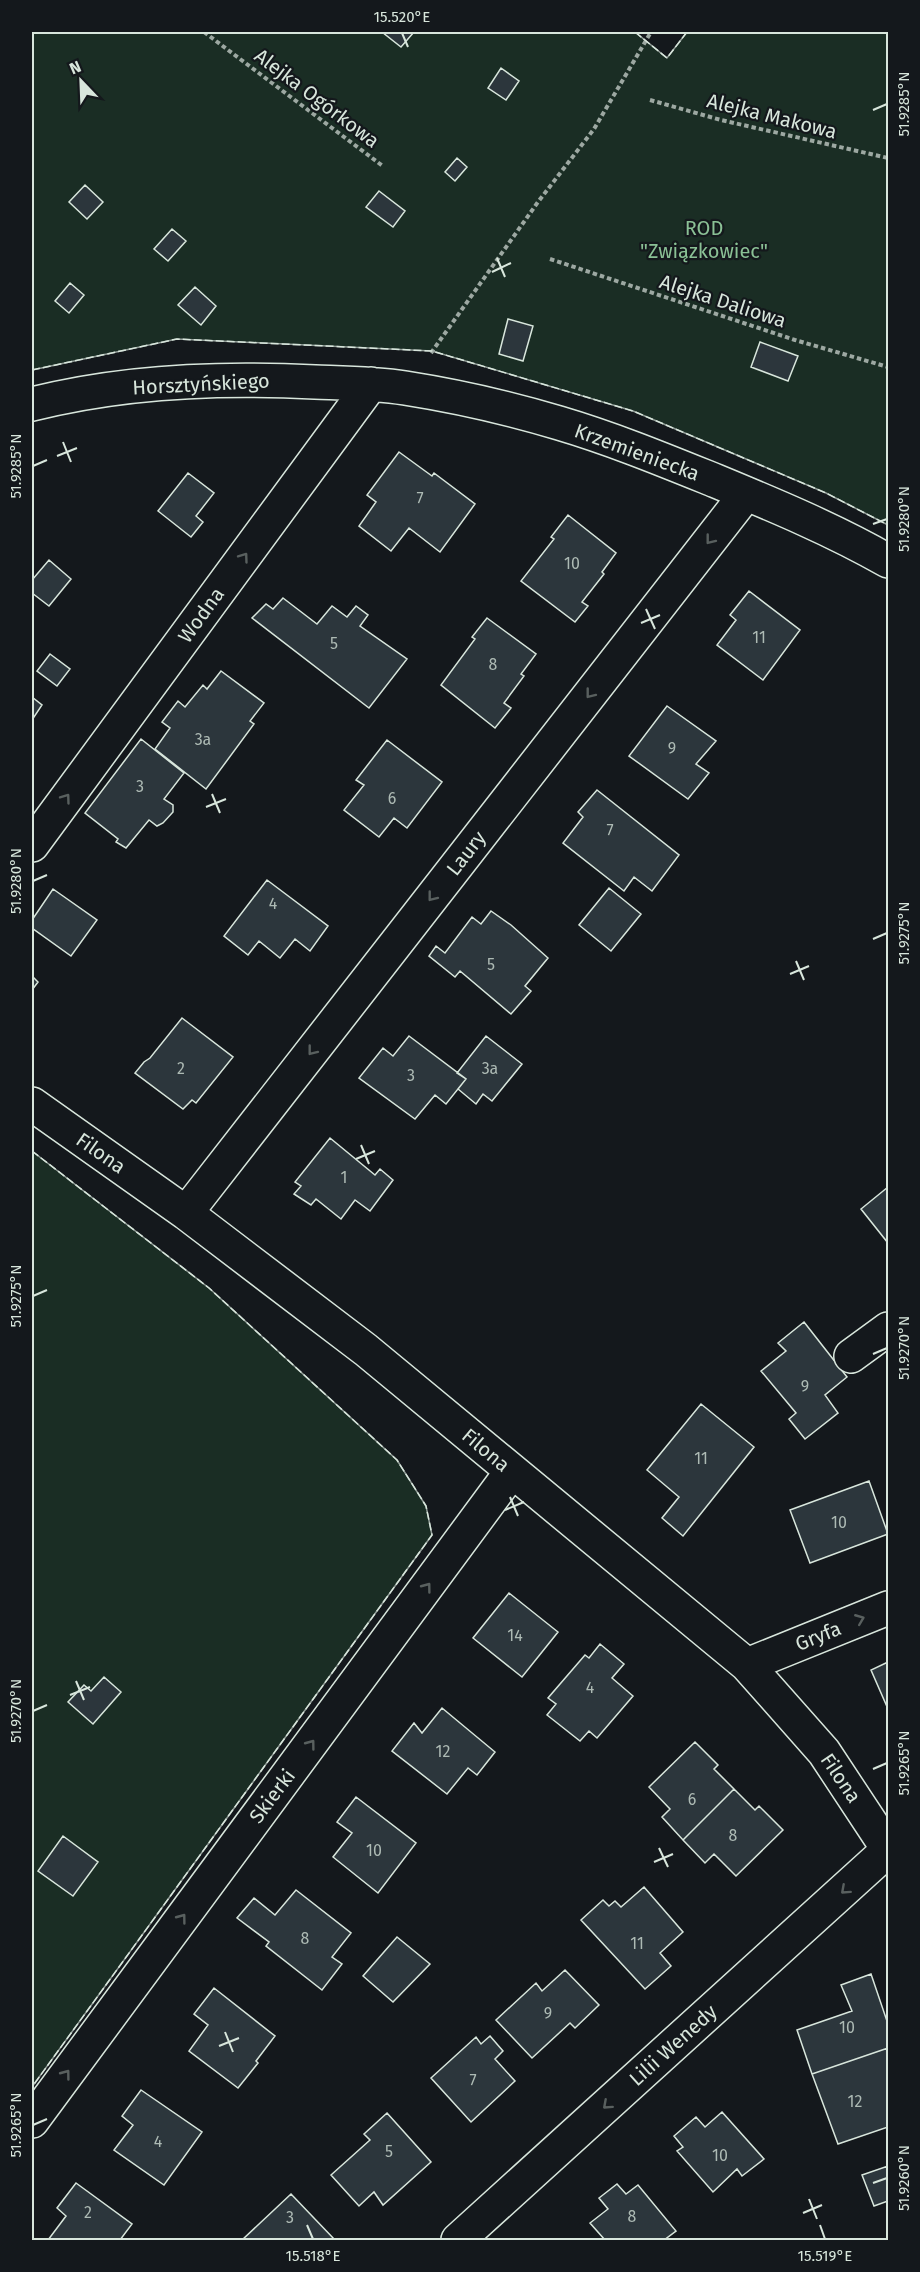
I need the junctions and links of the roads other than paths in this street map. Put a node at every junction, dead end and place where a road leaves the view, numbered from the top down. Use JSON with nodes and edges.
{"nodes":[{"id":1,"x":371,"y":384,"type":"junction"},
{"id":2,"x":32,"y":404,"type":"edge"},
{"id":3,"x":746,"y":494,"type":"junction"},
{"id":4,"x":888,"y":561,"type":"edge"},
{"id":5,"x":32,"y":845,"type":"edge"},
{"id":6,"x":32,"y":1104,"type":"edge"},
{"id":7,"x":186,"y":1213,"type":"junction"},
{"id":8,"x":888,"y":1329,"type":"edge"},
{"id":9,"x":851,"y":1356,"type":"dead end"},
{"id":10,"x":512,"y":1471,"type":"junction"},
{"id":11,"x":888,"y":1608,"type":"edge"},
{"id":12,"x":747,"y":1665,"type":"junction"},
{"id":13,"x":888,"y":1850,"type":"edge"},
{"id":14,"x":32,"y":2121,"type":"edge"},
{"id":15,"x":458,"y":2241,"type":"edge"}],
"edges":[{"from":1,"to":2,"type":"street","name":"Horsztyńskiego"},
{"from":1,"to":3,"type":"street","name":"Krzemieniecka"},
{"from":5,"to":1,"type":"street","name":"Wodna","one_way":true},
{"from":3,"to":4,"type":"street","name":"Krzemieniecka"},
{"from":3,"to":7,"type":"street","name":"Laury","one_way":true},
{"from":6,"to":7,"type":"street","name":"Filona"},
{"from":7,"to":10,"type":"street","name":"Filona"},
{"from":8,"to":9,"type":"street"},
{"from":10,"to":12,"type":"street","name":"Filona"},
{"from":14,"to":10,"type":"street","name":"Skierki","one_way":true},
{"from":12,"to":11,"type":"street","name":"Gryfa","one_way":true},
{"from":12,"to":13,"type":"street","name":"Filona"},
{"from":13,"to":15,"type":"street","name":"Lilii Wenedy","one_way":true}]}
